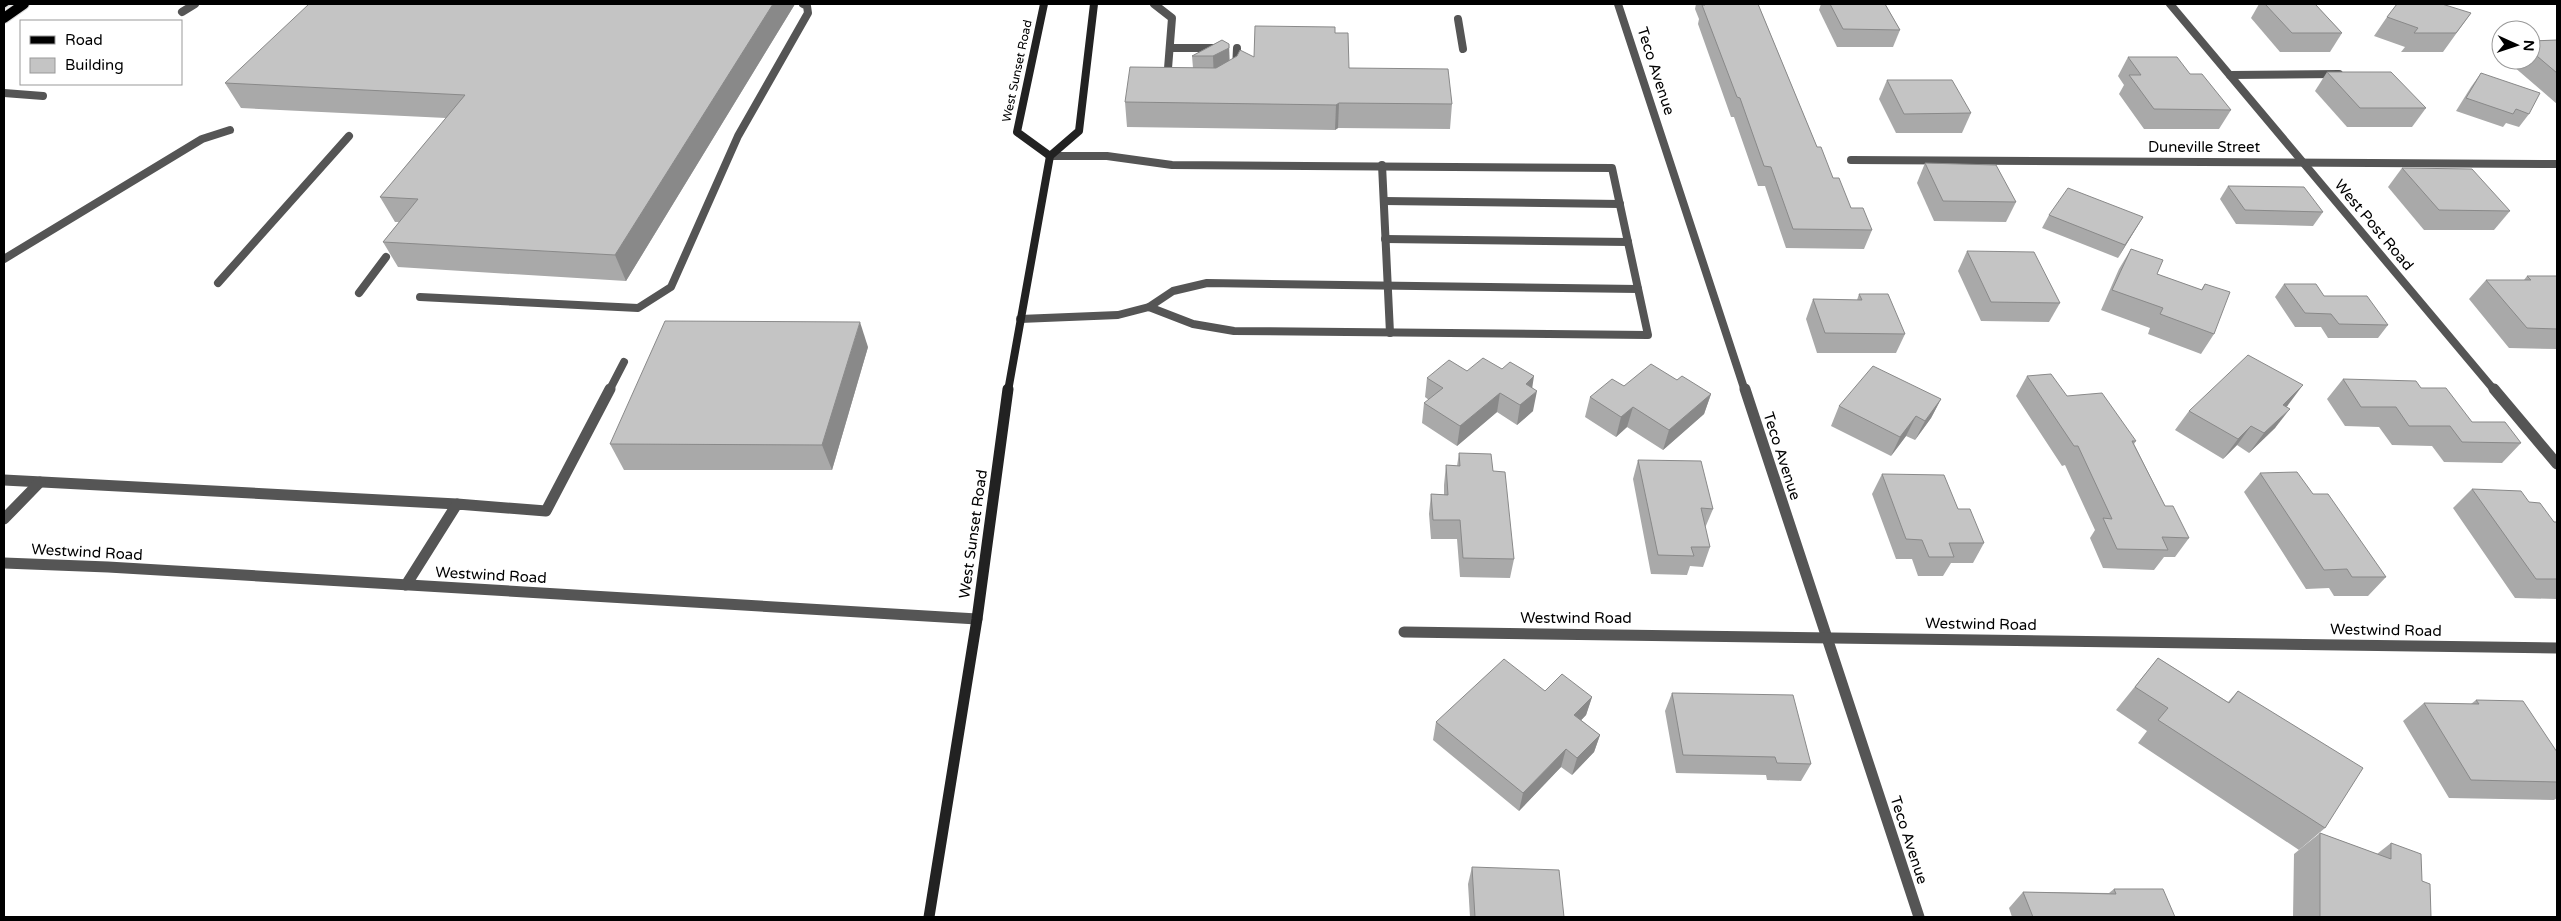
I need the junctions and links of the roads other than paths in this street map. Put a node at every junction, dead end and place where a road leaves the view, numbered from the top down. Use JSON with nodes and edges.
{"nodes":[{"id":1,"x":24,"y":4,"type":"edge"},
{"id":2,"x":195,"y":4,"type":"edge"},
{"id":3,"x":802,"y":4,"type":"edge"},
{"id":4,"x":1044,"y":4,"type":"edge"},
{"id":5,"x":1094,"y":4,"type":"edge"},
{"id":6,"x":1154,"y":4,"type":"edge"},
{"id":7,"x":1618,"y":4,"type":"edge"},
{"id":8,"x":2170,"y":4,"type":"edge"},
{"id":9,"x":182,"y":12,"type":"dead end"},
{"id":10,"x":4,"y":18,"type":"edge"},
{"id":11,"x":1458,"y":19,"type":"dead end"},
{"id":12,"x":1170,"y":48,"type":"junction"},
{"id":13,"x":1213,"y":48,"type":"edge"},
{"id":14,"x":1236,"y":48,"type":"dead end"},
{"id":15,"x":1463,"y":49,"type":"dead end"},
{"id":16,"x":2344,"y":74,"type":"edge"},
{"id":17,"x":2230,"y":75,"type":"junction"},
{"id":18,"x":1235,"y":76,"type":"edge"},
{"id":19,"x":1176,"y":87,"type":"edge"},
{"id":20,"x":4,"y":93,"type":"edge"},
{"id":21,"x":43,"y":96,"type":"dead end"},
{"id":22,"x":230,"y":130,"type":"dead end"},
{"id":23,"x":348,"y":136,"type":"dead end"},
{"id":24,"x":1050,"y":156,"type":"junction"},
{"id":25,"x":1850,"y":160,"type":"dead end"},
{"id":26,"x":2302,"y":161,"type":"junction"},
{"id":27,"x":2557,"y":164,"type":"edge"},
{"id":28,"x":1382,"y":165,"type":"junction"},
{"id":29,"x":1384,"y":201,"type":"junction"},
{"id":30,"x":1620,"y":204,"type":"junction"},
{"id":31,"x":1385,"y":239,"type":"junction"},
{"id":32,"x":1628,"y":242,"type":"junction"},
{"id":33,"x":386,"y":257,"type":"dead end"},
{"id":34,"x":4,"y":259,"type":"edge"},
{"id":35,"x":218,"y":283,"type":"dead end"},
{"id":36,"x":1388,"y":285,"type":"junction"},
{"id":37,"x":1638,"y":289,"type":"junction"},
{"id":38,"x":359,"y":293,"type":"dead end"},
{"id":39,"x":420,"y":297,"type":"dead end"},
{"id":40,"x":1150,"y":307,"type":"junction"},
{"id":41,"x":1020,"y":319,"type":"junction"},
{"id":42,"x":1390,"y":333,"type":"junction"},
{"id":43,"x":624,"y":362,"type":"dead end"},
{"id":44,"x":2557,"y":464,"type":"edge"},
{"id":45,"x":4,"y":480,"type":"edge"},
{"id":46,"x":40,"y":482,"type":"junction"},
{"id":47,"x":457,"y":504,"type":"junction"},
{"id":48,"x":4,"y":519,"type":"edge"},
{"id":49,"x":4,"y":563,"type":"edge"},
{"id":50,"x":406,"y":585,"type":"junction"},
{"id":51,"x":977,"y":620,"type":"junction"},
{"id":52,"x":1404,"y":632,"type":"dead end"},
{"id":53,"x":1826,"y":637,"type":"junction"},
{"id":54,"x":2557,"y":648,"type":"edge"},
{"id":55,"x":929,"y":917,"type":"edge"},
{"id":56,"x":1919,"y":917,"type":"edge"}],
"edges":[{"from":1,"to":10,"type":"main road"},
{"from":2,"to":9,"type":"street"},
{"from":3,"to":39,"type":"street"},
{"from":4,"to":24,"type":"main road","name":"West Sunset Road"},
{"from":5,"to":24,"type":"main road"},
{"from":6,"to":12,"type":"street"},
{"from":7,"to":53,"type":"street","name":"Teco Avenue"},
{"from":8,"to":17,"type":"street","name":"West Post Road"},
{"from":11,"to":15,"type":"street"},
{"from":12,"to":13,"type":"street"},
{"from":12,"to":19,"type":"street"},
{"from":14,"to":18,"type":"street"},
{"from":16,"to":17,"type":"street"},
{"from":17,"to":26,"type":"street","name":"West Post Road"},
{"from":20,"to":21,"type":"street"},
{"from":22,"to":34,"type":"street"},
{"from":23,"to":35,"type":"street"},
{"from":24,"to":28,"type":"street"},
{"from":24,"to":41,"type":"main road","name":"West Sunset Road"},
{"from":25,"to":26,"type":"street","name":"Duneville Street"},
{"from":26,"to":27,"type":"street","name":"Duneville Street"},
{"from":26,"to":44,"type":"street","name":"West Post Road"},
{"from":28,"to":29,"type":"street"},
{"from":28,"to":30,"type":"street"},
{"from":29,"to":30,"type":"street"},
{"from":29,"to":31,"type":"street"},
{"from":30,"to":32,"type":"street"},
{"from":31,"to":32,"type":"street"},
{"from":31,"to":36,"type":"street"},
{"from":32,"to":37,"type":"street"},
{"from":33,"to":38,"type":"street"},
{"from":36,"to":37,"type":"street"},
{"from":36,"to":40,"type":"street"},
{"from":36,"to":42,"type":"street"},
{"from":37,"to":42,"type":"street"},
{"from":40,"to":41,"type":"street"},
{"from":40,"to":42,"type":"street"},
{"from":41,"to":51,"type":"main road","name":"West Sunset Road"},
{"from":43,"to":47,"type":"street"},
{"from":45,"to":46,"type":"street"},
{"from":46,"to":47,"type":"street"},
{"from":46,"to":48,"type":"street"},
{"from":47,"to":50,"type":"street"},
{"from":49,"to":50,"type":"street","name":"Westwind Road"},
{"from":50,"to":51,"type":"street","name":"Westwind Road"},
{"from":51,"to":55,"type":"main road","name":"West Sunset Road"},
{"from":52,"to":53,"type":"street","name":"Westwind Road"},
{"from":53,"to":54,"type":"street","name":"Westwind Road"},
{"from":53,"to":56,"type":"street","name":"Teco Avenue"}]}
